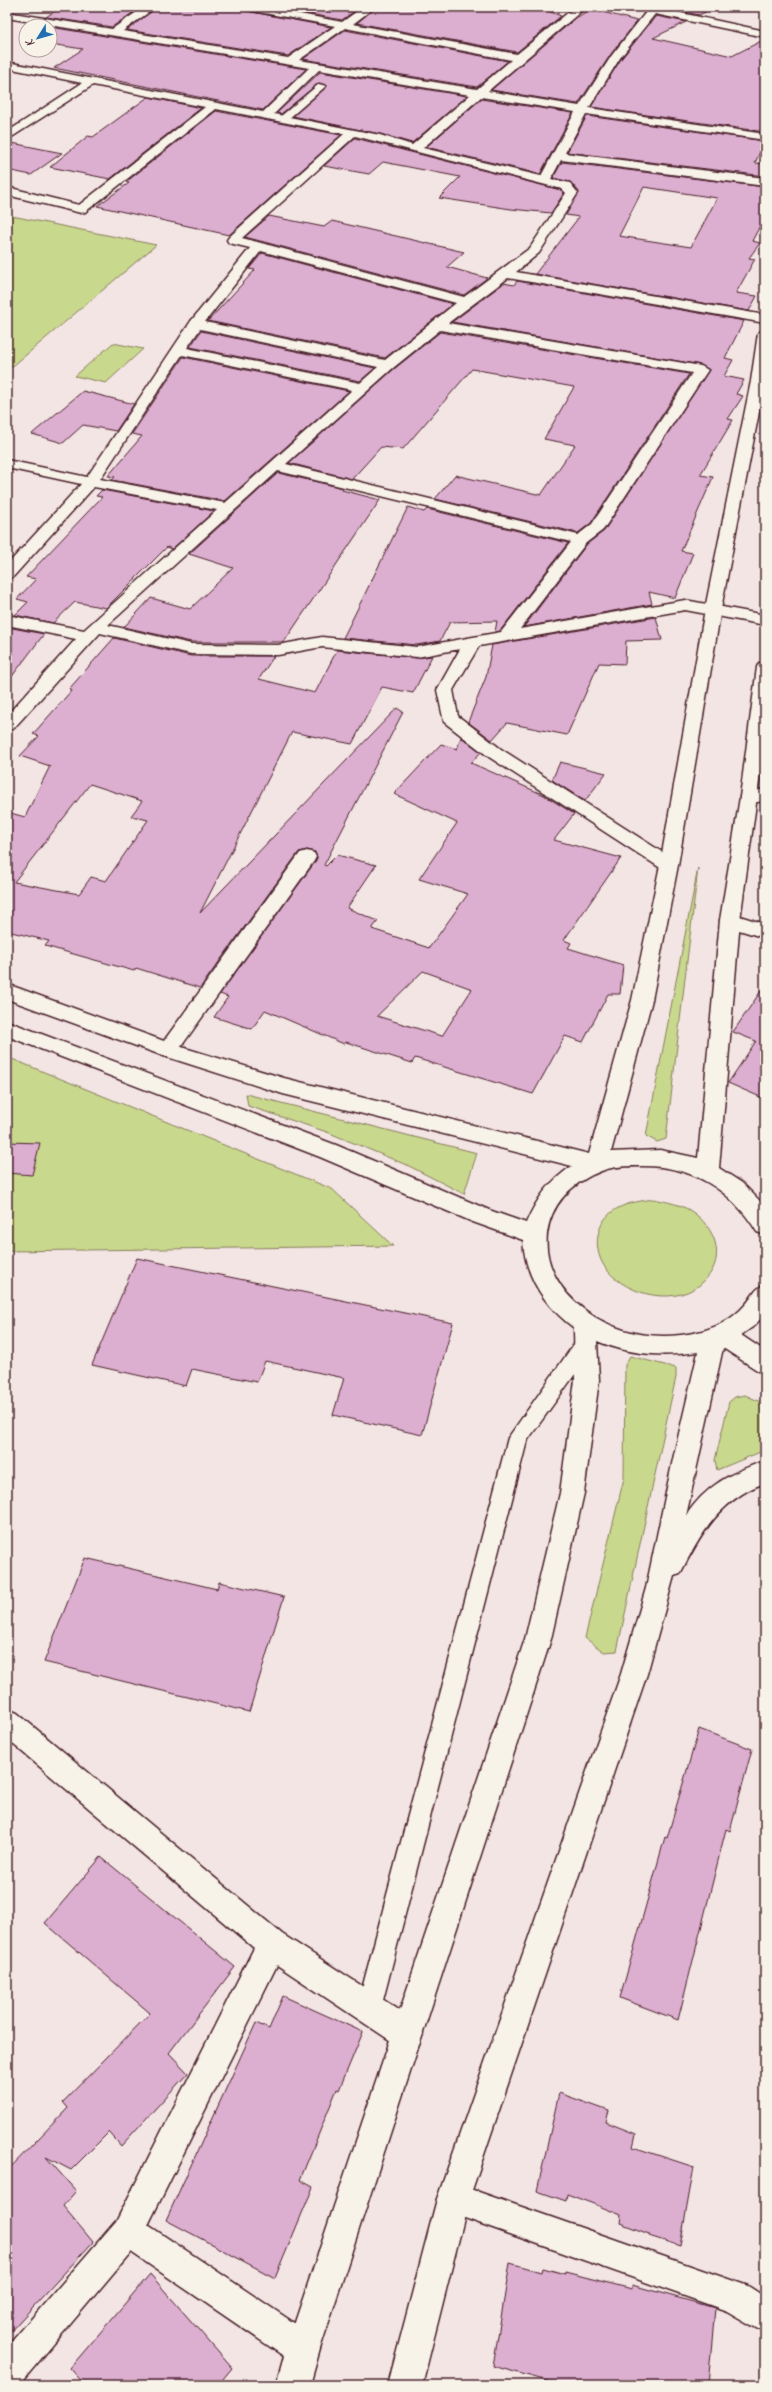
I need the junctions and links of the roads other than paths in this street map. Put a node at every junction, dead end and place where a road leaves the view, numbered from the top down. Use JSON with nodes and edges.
{"nodes":[{"id":1,"x":151,"y":7,"type":"edge"},
{"id":2,"x":247,"y":7,"type":"edge"},
{"id":3,"x":370,"y":7,"type":"edge"},
{"id":4,"x":581,"y":7,"type":"edge"},
{"id":5,"x":639,"y":7,"type":"edge"},
{"id":6,"x":654,"y":10,"type":"junction"},
{"id":7,"x":7,"y":15,"type":"edge"},
{"id":8,"x":344,"y":26,"type":"junction"},
{"id":9,"x":115,"y":32,"type":"junction"},
{"id":10,"x":765,"y":34,"type":"edge"},
{"id":11,"x":520,"y":58,"type":"junction"},
{"id":12,"x":291,"y":61,"type":"junction"},
{"id":13,"x":7,"y":65,"type":"edge"},
{"id":14,"x":318,"y":65,"type":"junction"},
{"id":15,"x":92,"y":82,"type":"junction"},
{"id":16,"x":322,"y":86,"type":"dead end"},
{"id":17,"x":480,"y":95,"type":"junction"},
{"id":18,"x":214,"y":105,"type":"junction"},
{"id":19,"x":582,"y":110,"type":"junction"},
{"id":20,"x":266,"y":115,"type":"junction"},
{"id":21,"x":284,"y":118,"type":"junction"},
{"id":22,"x":353,"y":132,"type":"junction"},
{"id":23,"x":7,"y":137,"type":"edge"},
{"id":24,"x":765,"y":137,"type":"edge"},
{"id":25,"x":415,"y":149,"type":"junction"},
{"id":26,"x":557,"y":156,"type":"junction"},
{"id":27,"x":544,"y":181,"type":"junction"},
{"id":28,"x":765,"y":182,"type":"edge"},
{"id":29,"x":7,"y":191,"type":"edge"},
{"id":30,"x":258,"y":246,"type":"junction"},
{"id":31,"x":506,"y":274,"type":"junction"},
{"id":32,"x":466,"y":302,"type":"junction"},
{"id":33,"x":765,"y":319,"type":"edge"},
{"id":34,"x":196,"y":324,"type":"junction"},
{"id":35,"x":436,"y":325,"type":"junction"},
{"id":36,"x":765,"y":333,"type":"edge"},
{"id":37,"x":180,"y":351,"type":"junction"},
{"id":38,"x":388,"y":365,"type":"junction"},
{"id":39,"x":364,"y":388,"type":"junction"},
{"id":40,"x":7,"y":464,"type":"edge"},
{"id":41,"x":274,"y":466,"type":"junction"},
{"id":42,"x":91,"y":482,"type":"junction"},
{"id":43,"x":228,"y":508,"type":"junction"},
{"id":44,"x":581,"y":540,"type":"junction"},
{"id":45,"x":7,"y":574,"type":"edge"},
{"id":46,"x":713,"y":609,"type":"junction"},
{"id":47,"x":7,"y":620,"type":"edge"},
{"id":48,"x":765,"y":620,"type":"edge"},
{"id":49,"x":91,"y":632,"type":"junction"},
{"id":50,"x":508,"y":634,"type":"junction"},
{"id":51,"x":473,"y":642,"type":"junction"},
{"id":52,"x":765,"y":667,"type":"edge"},
{"id":53,"x":7,"y":725,"type":"edge"},
{"id":54,"x":757,"y":796,"type":"edge"},
{"id":55,"x":307,"y":857,"type":"dead end"},
{"id":56,"x":669,"y":865,"type":"junction"},
{"id":57,"x":730,"y":920,"type":"junction"},
{"id":58,"x":765,"y":931,"type":"edge"},
{"id":59,"x":7,"y":991,"type":"edge"},
{"id":60,"x":7,"y":1028,"type":"edge"},
{"id":61,"x":168,"y":1050,"type":"junction"},
{"id":62,"x":597,"y":1164,"type":"junction"},
{"id":63,"x":708,"y":1172,"type":"junction"},
{"id":64,"x":765,"y":1226,"type":"edge"},
{"id":65,"x":534,"y":1235,"type":"junction"},
{"id":66,"x":765,"y":1294,"type":"edge"},
{"id":67,"x":585,"y":1333,"type":"junction"},
{"id":68,"x":718,"y":1337,"type":"junction"},
{"id":69,"x":765,"y":1363,"type":"edge"},
{"id":70,"x":765,"y":1472,"type":"edge"},
{"id":71,"x":659,"y":1588,"type":"junction"},
{"id":72,"x":7,"y":1722,"type":"edge"},
{"id":73,"x":272,"y":1944,"type":"junction"},
{"id":74,"x":369,"y":2008,"type":"junction"},
{"id":75,"x":408,"y":2034,"type":"junction"},
{"id":76,"x":453,"y":2199,"type":"junction"},
{"id":77,"x":128,"y":2231,"type":"junction"},
{"id":78,"x":765,"y":2316,"type":"edge"},
{"id":79,"x":303,"y":2349,"type":"junction"},
{"id":80,"x":7,"y":2373,"type":"edge"},
{"id":81,"x":293,"y":2385,"type":"edge"},
{"id":82,"x":406,"y":2385,"type":"edge"}],
"edges":[{"from":1,"to":9,"type":"street"},
{"from":2,"to":8,"type":"street"},
{"from":3,"to":8,"type":"street"},
{"from":4,"to":11,"type":"street"},
{"from":5,"to":6,"type":"street"},
{"from":6,"to":10,"type":"street"},
{"from":6,"to":19,"type":"street"},
{"from":7,"to":9,"type":"street"},
{"from":8,"to":11,"type":"street"},
{"from":8,"to":12,"type":"street"},
{"from":9,"to":12,"type":"street"},
{"from":11,"to":17,"type":"street"},
{"from":12,"to":14,"type":"street"},
{"from":13,"to":15,"type":"street"},
{"from":14,"to":17,"type":"street"},
{"from":14,"to":20,"type":"street"},
{"from":15,"to":18,"type":"street"},
{"from":15,"to":23,"type":"street"},
{"from":16,"to":21,"type":"lane"},
{"from":17,"to":19,"type":"street"},
{"from":17,"to":25,"type":"street"},
{"from":18,"to":20,"type":"street"},
{"from":18,"to":29,"type":"street"},
{"from":19,"to":24,"type":"street"},
{"from":19,"to":26,"type":"street"},
{"from":20,"to":21,"type":"street"},
{"from":21,"to":22,"type":"street"},
{"from":22,"to":25,"type":"street"},
{"from":22,"to":30,"type":"street"},
{"from":25,"to":27,"type":"street"},
{"from":26,"to":27,"type":"street"},
{"from":26,"to":28,"type":"street"},
{"from":27,"to":31,"type":"street"},
{"from":30,"to":32,"type":"street"},
{"from":30,"to":34,"type":"street"},
{"from":31,"to":32,"type":"street"},
{"from":31,"to":33,"type":"street"},
{"from":32,"to":35,"type":"street"},
{"from":34,"to":37,"type":"street"},
{"from":34,"to":38,"type":"street"},
{"from":35,"to":38,"type":"street"},
{"from":35,"to":44,"type":"street"},
{"from":36,"to":46,"type":"street"},
{"from":37,"to":39,"type":"street"},
{"from":37,"to":42,"type":"street"},
{"from":38,"to":39,"type":"street"},
{"from":39,"to":41,"type":"street"},
{"from":40,"to":42,"type":"street"},
{"from":41,"to":43,"type":"street"},
{"from":41,"to":44,"type":"street"},
{"from":42,"to":43,"type":"street"},
{"from":42,"to":45,"type":"street"},
{"from":43,"to":49,"type":"street"},
{"from":44,"to":50,"type":"street"},
{"from":46,"to":48,"type":"street"},
{"from":46,"to":50,"type":"street"},
{"from":46,"to":56,"type":"street"},
{"from":47,"to":49,"type":"street"},
{"from":49,"to":51,"type":"street"},
{"from":49,"to":53,"type":"street"},
{"from":50,"to":51,"type":"street"},
{"from":51,"to":56,"type":"street"},
{"from":52,"to":54,"type":"street"},
{"from":54,"to":57,"type":"street"},
{"from":55,"to":61,"type":"street"},
{"from":56,"to":62,"type":"street"},
{"from":57,"to":58,"type":"street"},
{"from":57,"to":63,"type":"street"},
{"from":59,"to":61,"type":"street"},
{"from":60,"to":65,"type":"street"},
{"from":61,"to":62,"type":"street"},
{"from":62,"to":63,"type":"street"},
{"from":62,"to":65,"type":"street"},
{"from":63,"to":64,"type":"street"},
{"from":65,"to":67,"type":"street"},
{"from":66,"to":68,"type":"street"},
{"from":67,"to":68,"type":"street"},
{"from":67,"to":74,"type":"lane"},
{"from":67,"to":75,"type":"street"},
{"from":68,"to":69,"type":"street"},
{"from":68,"to":71,"type":"street"},
{"from":70,"to":71,"type":"street"},
{"from":71,"to":76,"type":"street"},
{"from":72,"to":73,"type":"street"},
{"from":73,"to":74,"type":"street"},
{"from":73,"to":77,"type":"street"},
{"from":74,"to":75,"type":"street"},
{"from":75,"to":79,"type":"street"},
{"from":76,"to":78,"type":"street"},
{"from":76,"to":82,"type":"street"},
{"from":77,"to":79,"type":"street"},
{"from":77,"to":80,"type":"street"},
{"from":79,"to":81,"type":"street"}]}
